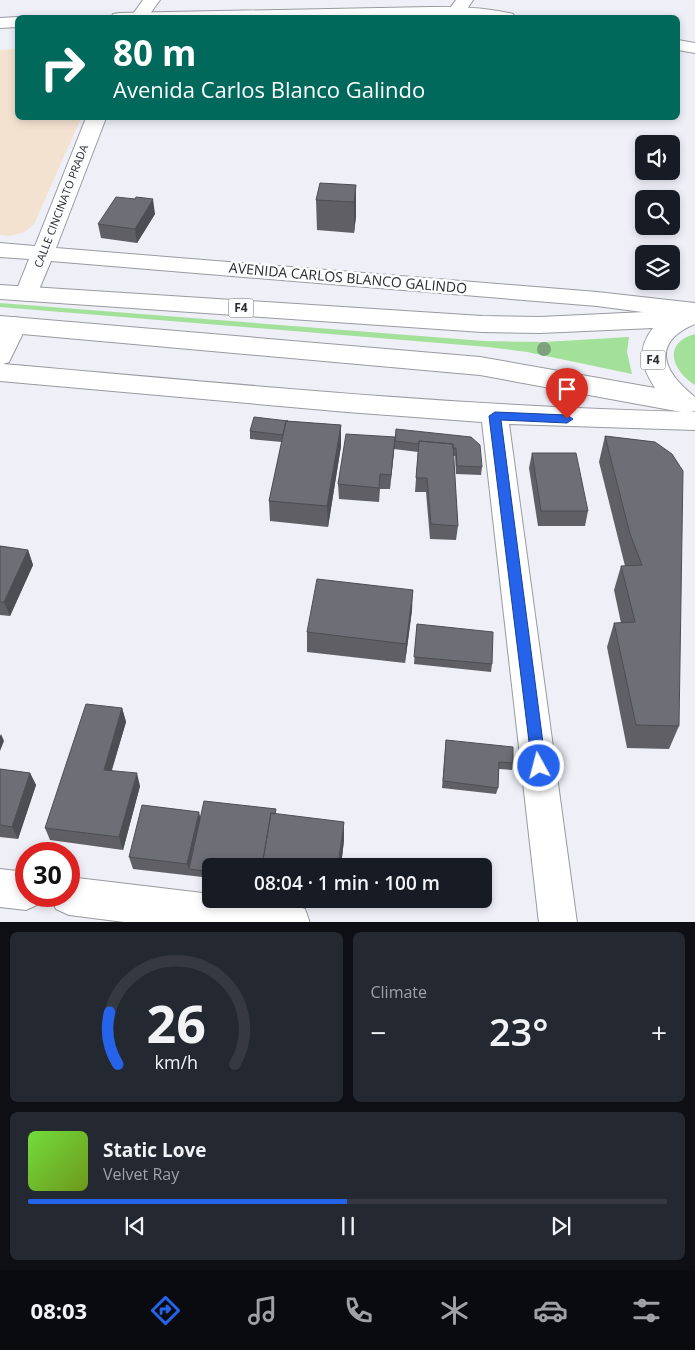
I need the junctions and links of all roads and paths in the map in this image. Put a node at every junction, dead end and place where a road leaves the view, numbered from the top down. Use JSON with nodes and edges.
{"nodes":[{"id":1,"x":152,"y":0,"type":"edge"},
{"id":2,"x":459,"y":10,"type":"edge"},
{"id":3,"x":141,"y":15,"type":"edge"},
{"id":4,"x":230,"y":15,"type":"edge"},
{"id":5,"x":488,"y":15,"type":"edge"},
{"id":6,"x":15,"y":22,"type":"edge"},
{"id":7,"x":0,"y":23,"type":"edge"},
{"id":8,"x":680,"y":45,"type":"edge"},
{"id":9,"x":695,"y":48,"type":"edge"},
{"id":10,"x":680,"y":57,"type":"edge"},
{"id":11,"x":695,"y":60,"type":"edge"},
{"id":12,"x":95,"y":120,"type":"edge"},
{"id":13,"x":0,"y":250,"type":"edge"},
{"id":14,"x":42,"y":254,"type":"junction"},
{"id":15,"x":0,"y":292,"type":"edge"},
{"id":16,"x":27,"y":294,"type":"junction"},
{"id":17,"x":691,"y":315,"type":"edge"},
{"id":18,"x":7,"y":324,"type":"edge"},
{"id":19,"x":0,"y":356,"type":"edge"},
{"id":20,"x":0,"y":372,"type":"edge"},
{"id":21,"x":691,"y":410,"type":"edge"},
{"id":22,"x":495,"y":416,"type":"junction"},
{"id":23,"x":0,"y":888,"type":"edge"},
{"id":24,"x":15,"y":890,"type":"edge"},
{"id":25,"x":80,"y":897,"type":"edge"},
{"id":26,"x":291,"y":922,"type":"edge"},
{"id":27,"x":558,"y":922,"type":"edge"}],
"edges":[{"from":1,"to":3,"type":"main road"},
{"from":2,"to":4,"type":"main road"},
{"from":2,"to":5,"type":"main road"},
{"from":6,"to":7,"type":"main road"},
{"from":8,"to":9,"type":"main road"},
{"from":10,"to":11,"type":"main road"},
{"from":12,"to":14,"type":"main road","name":"CALLE CINCINATO PRADA"},
{"from":13,"to":14,"type":"main road","name":"AVENIDA CARLOS BLANCO GALINDO"},
{"from":14,"to":16,"type":"main road","name":"CALLE CINCINATO PRADA"},
{"from":14,"to":17,"type":"main road","name":"AVENIDA CARLOS BLANCO GALINDO"},
{"from":15,"to":16,"type":"main road","number":"F4"},
{"from":16,"to":17,"type":"main road","number":"F4"},
{"from":17,"to":21,"type":"main road","number":"F4"},
{"from":18,"to":19,"type":"main road"},
{"from":18,"to":21,"type":"main road"},
{"from":20,"to":22,"type":"main road"},
{"from":21,"to":22,"type":"main road"},
{"from":22,"to":27,"type":"main road"},
{"from":23,"to":24,"type":"main road"},
{"from":25,"to":26,"type":"main road"}]}
